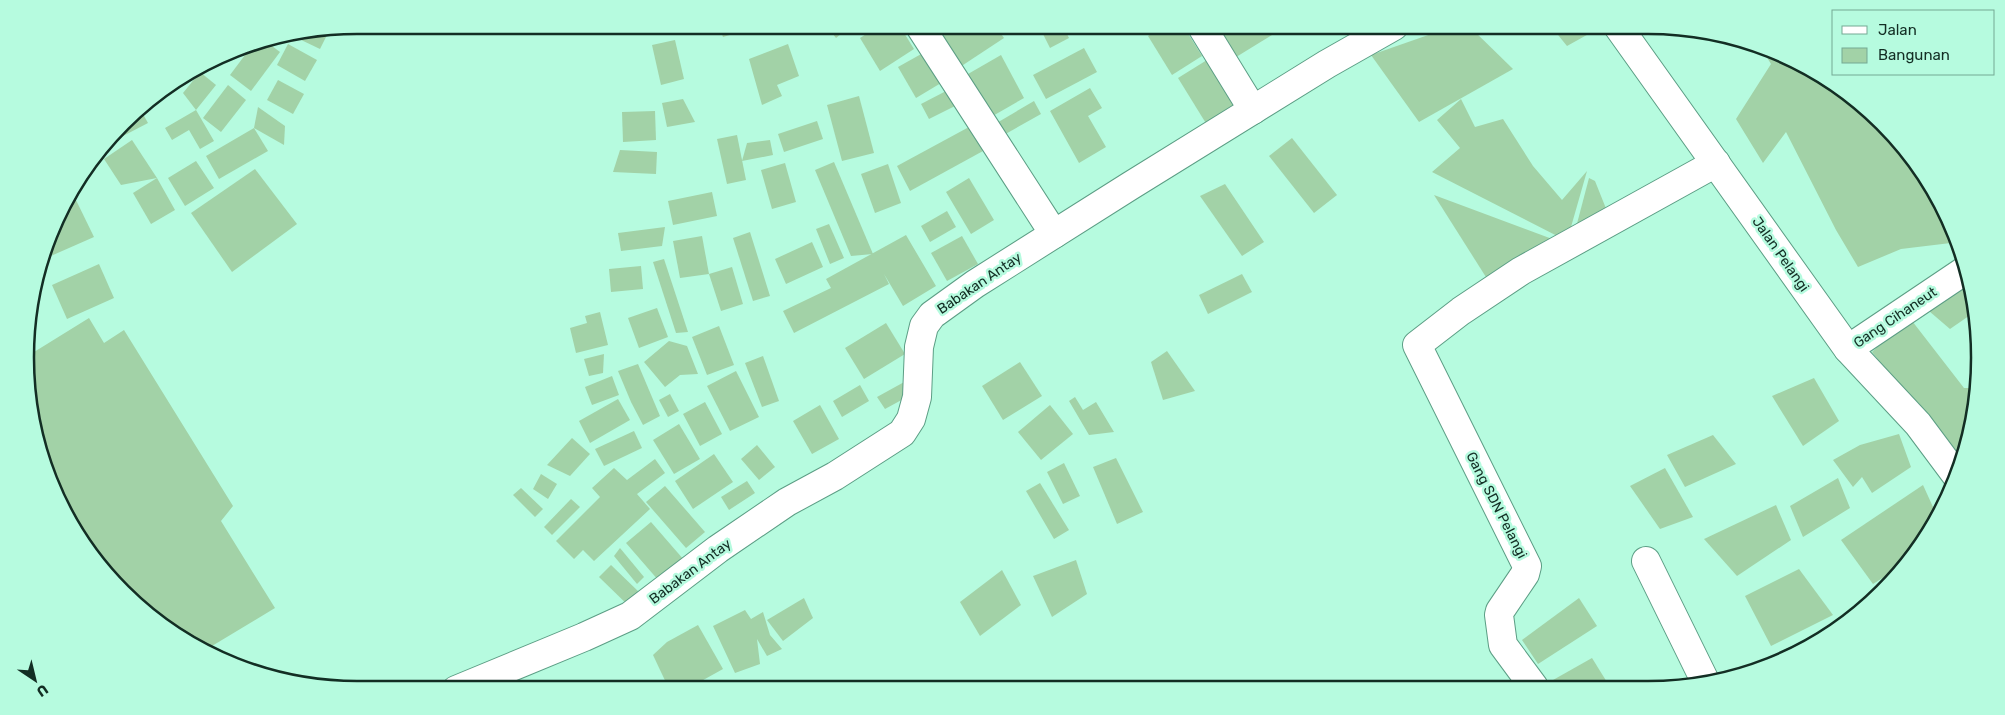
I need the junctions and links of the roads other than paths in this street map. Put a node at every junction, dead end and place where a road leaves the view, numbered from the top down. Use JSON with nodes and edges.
{"nodes":[{"id":1,"x":925,"y":34,"type":"edge"},
{"id":2,"x":1206,"y":34,"type":"edge"},
{"id":3,"x":1380,"y":34,"type":"edge"},
{"id":4,"x":1623,"y":34,"type":"edge"},
{"id":5,"x":1253,"y":110,"type":"junction"},
{"id":6,"x":1716,"y":163,"type":"junction"},
{"id":7,"x":1054,"y":234,"type":"junction"},
{"id":8,"x":1960,"y":274,"type":"edge"},
{"id":9,"x":1848,"y":349,"type":"junction"},
{"id":10,"x":1951,"y":469,"type":"edge"},
{"id":11,"x":1646,"y":561,"type":"dead end"},
{"id":12,"x":1703,"y":676,"type":"edge"},
{"id":13,"x":478,"y":681,"type":"edge"},
{"id":14,"x":1529,"y":681,"type":"edge"}],
"edges":[{"from":1,"to":7,"type":"street"},
{"from":2,"to":5,"type":"street"},
{"from":3,"to":5,"type":"street","name":"Babakan Antay"},
{"from":4,"to":6,"type":"street","name":"Jalan Pelangi"},
{"from":5,"to":7,"type":"street","name":"Babakan Antay"},
{"from":6,"to":9,"type":"street","name":"Jalan Pelangi"},
{"from":6,"to":14,"type":"street","name":"Gang SDN Pelangi"},
{"from":7,"to":13,"type":"street","name":"Babakan Antay"},
{"from":8,"to":9,"type":"street","name":"Gang Cihaneut"},
{"from":9,"to":10,"type":"street","name":"Jalan Pelangi"},
{"from":11,"to":12,"type":"street"}]}
